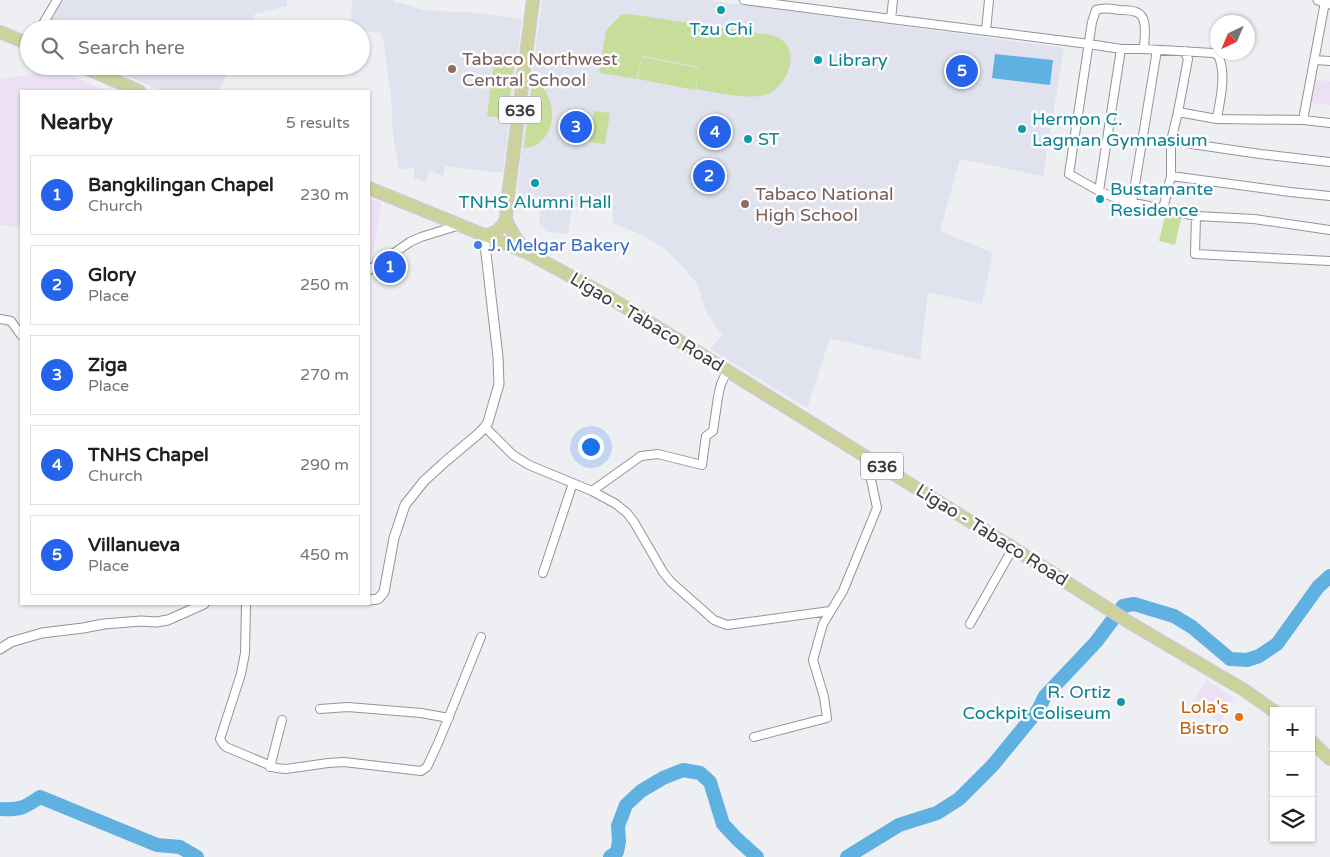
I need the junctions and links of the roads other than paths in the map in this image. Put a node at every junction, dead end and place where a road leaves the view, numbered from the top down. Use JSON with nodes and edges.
{"nodes":[{"id":1,"x":57,"y":0,"type":"edge"},
{"id":2,"x":533,"y":0,"type":"edge"},
{"id":3,"x":744,"y":0,"type":"edge"},
{"id":4,"x":893,"y":0,"type":"edge"},
{"id":5,"x":989,"y":0,"type":"edge"},
{"id":6,"x":1325,"y":2,"type":"edge"},
{"id":7,"x":799,"y":3,"type":"edge"},
{"id":8,"x":45,"y":20,"type":"edge"},
{"id":9,"x":891,"y":20,"type":"junction"},
{"id":10,"x":986,"y":31,"type":"junction"},
{"id":11,"x":0,"y":32,"type":"edge"},
{"id":12,"x":20,"y":40,"type":"edge"},
{"id":13,"x":1089,"y":44,"type":"junction"},
{"id":14,"x":1121,"y":49,"type":"junction"},
{"id":15,"x":1144,"y":49,"type":"junction"},
{"id":16,"x":1157,"y":50,"type":"junction"},
{"id":17,"x":1184,"y":51,"type":"junction"},
{"id":18,"x":1315,"y":60,"type":"junction"},
{"id":19,"x":1330,"y":61,"type":"edge"},
{"id":20,"x":102,"y":75,"type":"edge"},
{"id":21,"x":137,"y":90,"type":"edge"},
{"id":22,"x":1178,"y":112,"type":"junction"},
{"id":23,"x":1217,"y":119,"type":"junction"},
{"id":24,"x":1302,"y":120,"type":"junction"},
{"id":25,"x":1330,"y":123,"type":"edge"},
{"id":26,"x":1171,"y":141,"type":"junction"},
{"id":27,"x":1330,"y":162,"type":"edge"},
{"id":28,"x":1171,"y":176,"type":"junction"},
{"id":29,"x":370,"y":188,"type":"edge"},
{"id":30,"x":1099,"y":191,"type":"junction"},
{"id":31,"x":1330,"y":196,"type":"edge"},
{"id":32,"x":1132,"y":203,"type":"junction"},
{"id":33,"x":1162,"y":209,"type":"junction"},
{"id":34,"x":1196,"y":216,"type":"junction"},
{"id":35,"x":506,"y":220,"type":"junction"},
{"id":36,"x":460,"y":225,"type":"junction"},
{"id":37,"x":1330,"y":230,"type":"edge"},
{"id":38,"x":484,"y":236,"type":"junction"},
{"id":39,"x":528,"y":253,"type":"junction"},
{"id":40,"x":1330,"y":260,"type":"edge"},
{"id":41,"x":370,"y":269,"type":"edge"},
{"id":42,"x":0,"y":319,"type":"edge"},
{"id":43,"x":20,"y":334,"type":"edge"},
{"id":44,"x":727,"y":371,"type":"junction"},
{"id":45,"x":485,"y":427,"type":"junction"},
{"id":46,"x":866,"y":456,"type":"junction"},
{"id":47,"x":574,"y":483,"type":"junction"},
{"id":48,"x":592,"y":490,"type":"junction"},
{"id":49,"x":1013,"y":548,"type":"junction"},
{"id":50,"x":543,"y":573,"type":"dead end"},
{"id":51,"x":370,"y":600,"type":"edge"},
{"id":52,"x":202,"y":605,"type":"edge"},
{"id":53,"x":246,"y":605,"type":"edge"},
{"id":54,"x":830,"y":611,"type":"junction"},
{"id":55,"x":970,"y":624,"type":"dead end"},
{"id":56,"x":481,"y":636,"type":"dead end"},
{"id":57,"x":0,"y":649,"type":"edge"},
{"id":58,"x":1270,"y":708,"type":"edge"},
{"id":59,"x":320,"y":709,"type":"dead end"},
{"id":60,"x":449,"y":718,"type":"junction"},
{"id":61,"x":282,"y":720,"type":"dead end"},
{"id":62,"x":754,"y":737,"type":"dead end"},
{"id":63,"x":1315,"y":745,"type":"edge"},
{"id":64,"x":1330,"y":759,"type":"edge"},
{"id":65,"x":270,"y":767,"type":"junction"}],
"edges":[{"from":1,"to":8,"type":"street"},
{"from":2,"to":35,"type":"main road","number":"636"},
{"from":3,"to":7,"type":"street"},
{"from":4,"to":9,"type":"street"},
{"from":5,"to":10,"type":"street"},
{"from":6,"to":18,"type":"street"},
{"from":7,"to":9,"type":"street"},
{"from":9,"to":10,"type":"street"},
{"from":10,"to":13,"type":"street"},
{"from":11,"to":12,"type":"main road"},
{"from":13,"to":14,"type":"street"},
{"from":13,"to":15,"type":"street"},
{"from":13,"to":30,"type":"street"},
{"from":14,"to":15,"type":"street"},
{"from":14,"to":30,"type":"street"},
{"from":15,"to":16,"type":"street"},
{"from":16,"to":17,"type":"street"},
{"from":16,"to":32,"type":"street"},
{"from":17,"to":22,"type":"street"},
{"from":17,"to":23,"type":"street"},
{"from":18,"to":19,"type":"street"},
{"from":18,"to":24,"type":"street"},
{"from":20,"to":21,"type":"main road"},
{"from":22,"to":23,"type":"street"},
{"from":22,"to":26,"type":"street"},
{"from":23,"to":24,"type":"street"},
{"from":24,"to":25,"type":"street"},
{"from":26,"to":27,"type":"street"},
{"from":26,"to":28,"type":"street"},
{"from":28,"to":31,"type":"street"},
{"from":28,"to":33,"type":"street"},
{"from":29,"to":36,"type":"main road","number":"636"},
{"from":30,"to":32,"type":"street"},
{"from":32,"to":33,"type":"street"},
{"from":33,"to":34,"type":"street"},
{"from":34,"to":37,"type":"street"},
{"from":34,"to":40,"type":"street"},
{"from":35,"to":38,"type":"main road"},
{"from":35,"to":39,"type":"main road","name":"Ligao - Tabaco Road","number":"636"},
{"from":36,"to":38,"type":"main road","number":"636"},
{"from":36,"to":41,"type":"street"},
{"from":38,"to":39,"type":"main road","name":"Ligao - Tabaco Road","number":"636"},
{"from":38,"to":45,"type":"street"},
{"from":39,"to":44,"type":"main road","name":"Ligao - Tabaco Road","number":"636"},
{"from":42,"to":43,"type":"street"},
{"from":44,"to":46,"type":"main road","name":"Ligao - Tabaco Road","number":"636"},
{"from":44,"to":48,"type":"street"},
{"from":45,"to":47,"type":"street"},
{"from":45,"to":51,"type":"street"},
{"from":46,"to":49,"type":"main road","name":"Ligao - Tabaco Road","number":"636"},
{"from":46,"to":54,"type":"street"},
{"from":47,"to":48,"type":"street"},
{"from":47,"to":50,"type":"street"},
{"from":48,"to":54,"type":"street"},
{"from":49,"to":55,"type":"street"},
{"from":49,"to":58,"type":"main road","name":"Ligao - Tabaco Road","number":"636"},
{"from":52,"to":57,"type":"street"},
{"from":53,"to":65,"type":"street"},
{"from":54,"to":62,"type":"street"},
{"from":56,"to":60,"type":"street"},
{"from":59,"to":60,"type":"street"},
{"from":60,"to":65,"type":"street"},
{"from":61,"to":65,"type":"street"},
{"from":63,"to":64,"type":"main road"}]}
